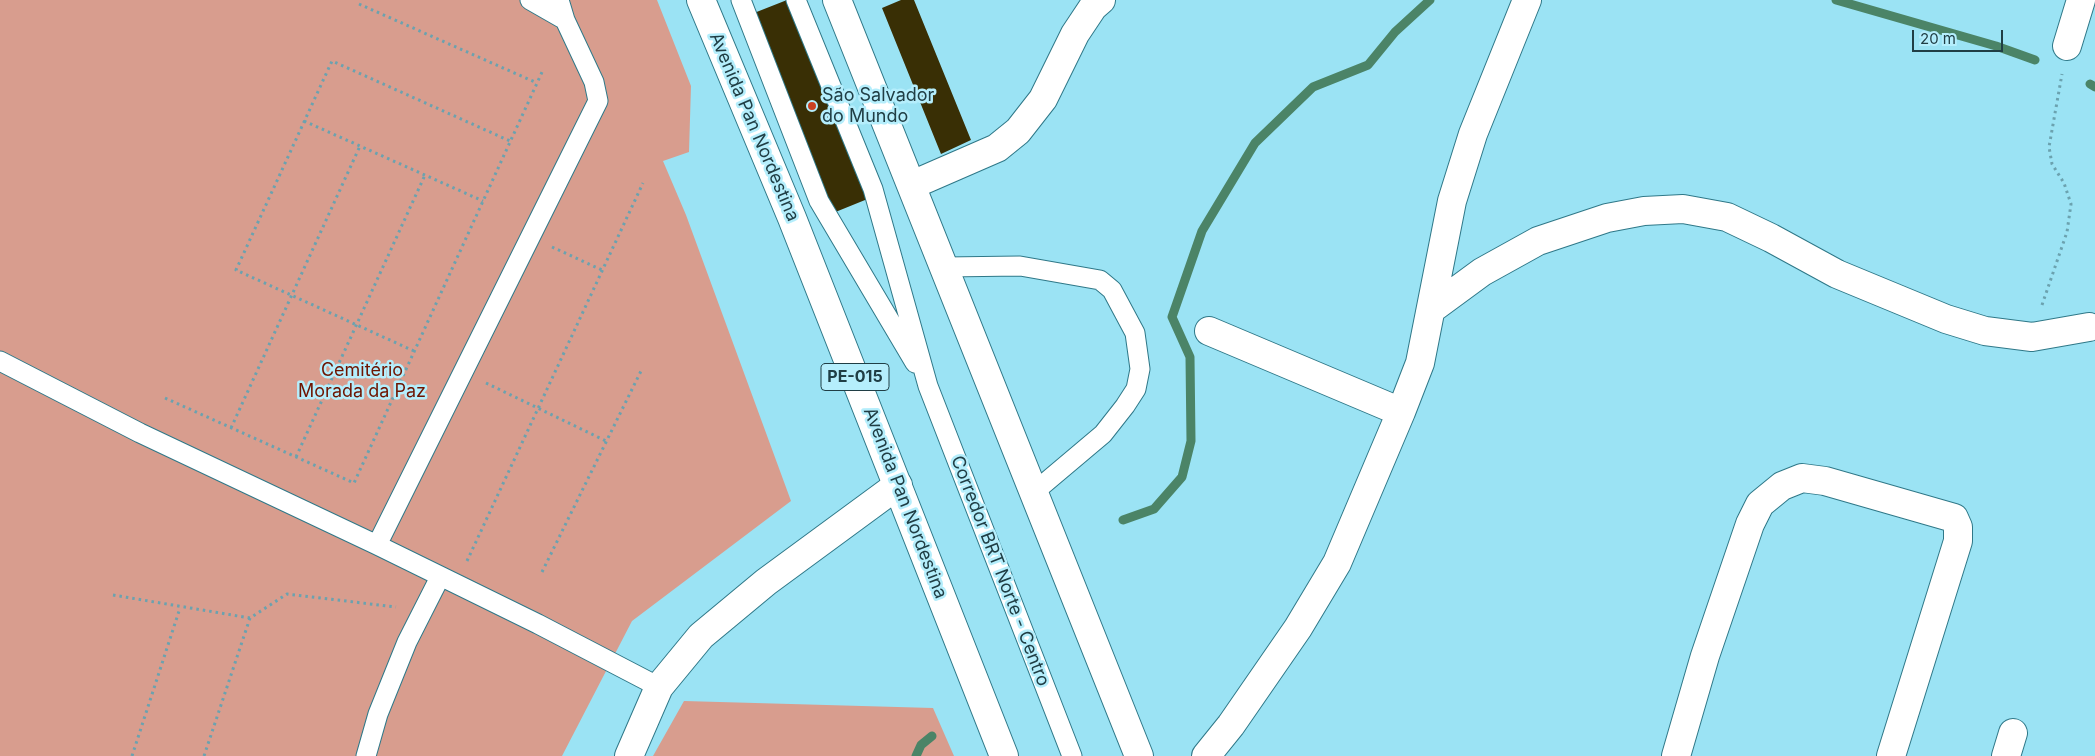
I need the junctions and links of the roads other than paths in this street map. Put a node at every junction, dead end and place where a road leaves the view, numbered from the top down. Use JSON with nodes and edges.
{"nodes":[{"id":1,"x":530,"y":0,"type":"edge"},
{"id":2,"x":559,"y":0,"type":"edge"},
{"id":3,"x":701,"y":0,"type":"edge"},
{"id":4,"x":741,"y":0,"type":"edge"},
{"id":5,"x":796,"y":0,"type":"edge"},
{"id":6,"x":836,"y":0,"type":"edge"},
{"id":7,"x":1102,"y":0,"type":"edge"},
{"id":8,"x":1527,"y":0,"type":"edge"},
{"id":9,"x":2081,"y":0,"type":"edge"},
{"id":10,"x":565,"y":20,"type":"junction"},
{"id":11,"x":2067,"y":46,"type":"road end"},
{"id":12,"x":912,"y":185,"type":"junction"},
{"id":13,"x":945,"y":267,"type":"junction"},
{"id":14,"x":1433,"y":308,"type":"junction"},
{"id":15,"x":2089,"y":327,"type":"dead end"},
{"id":16,"x":1209,"y":331,"type":"dead end"},
{"id":17,"x":0,"y":361,"type":"edge"},
{"id":18,"x":928,"y":386,"type":"junction"},
{"id":19,"x":1401,"y":412,"type":"junction"},
{"id":20,"x":898,"y":485,"type":"junction"},
{"id":21,"x":1033,"y":493,"type":"junction"},
{"id":22,"x":377,"y":545,"type":"junction"},
{"id":23,"x":440,"y":577,"type":"junction"},
{"id":24,"x":659,"y":687,"type":"junction"},
{"id":25,"x":366,"y":756,"type":"edge"},
{"id":26,"x":629,"y":756,"type":"edge"},
{"id":27,"x":1004,"y":756,"type":"edge"},
{"id":28,"x":1072,"y":756,"type":"edge"},
{"id":29,"x":1139,"y":756,"type":"edge"},
{"id":30,"x":1206,"y":756,"type":"edge"},
{"id":31,"x":1676,"y":756,"type":"edge"},
{"id":32,"x":1891,"y":756,"type":"edge"}],
"edges":[{"from":1,"to":10,"type":"lane"},
{"from":2,"to":10,"type":"lane"},
{"from":3,"to":20,"type":"main road","name":"Avenida Pan Nordestina","number":"PE-015"},
{"from":4,"to":18,"type":"lane","name":"Corredor BRT Norte - Centro"},
{"from":5,"to":18,"type":"lane","name":"Corredor BRT Norte - Centro"},
{"from":6,"to":12,"type":"main road"},
{"from":7,"to":12,"type":"main road"},
{"from":8,"to":14,"type":"main road"},
{"from":9,"to":11,"type":"main road"},
{"from":10,"to":22,"type":"lane"},
{"from":12,"to":13,"type":"main road"},
{"from":13,"to":21,"type":"main road"},
{"from":13,"to":21,"type":"lane"},
{"from":14,"to":15,"type":"main road"},
{"from":14,"to":19,"type":"main road"},
{"from":16,"to":19,"type":"main road"},
{"from":17,"to":22,"type":"lane"},
{"from":18,"to":28,"type":"lane","name":"Corredor BRT Norte - Centro"},
{"from":19,"to":30,"type":"main road"},
{"from":20,"to":24,"type":"main road"},
{"from":20,"to":27,"type":"main road","name":"Avenida Pan Nordestina","number":"PE-015"},
{"from":21,"to":29,"type":"main road"},
{"from":22,"to":23,"type":"lane"},
{"from":23,"to":24,"type":"lane"},
{"from":23,"to":25,"type":"lane"},
{"from":24,"to":26,"type":"main road"},
{"from":31,"to":32,"type":"main road"}]}
